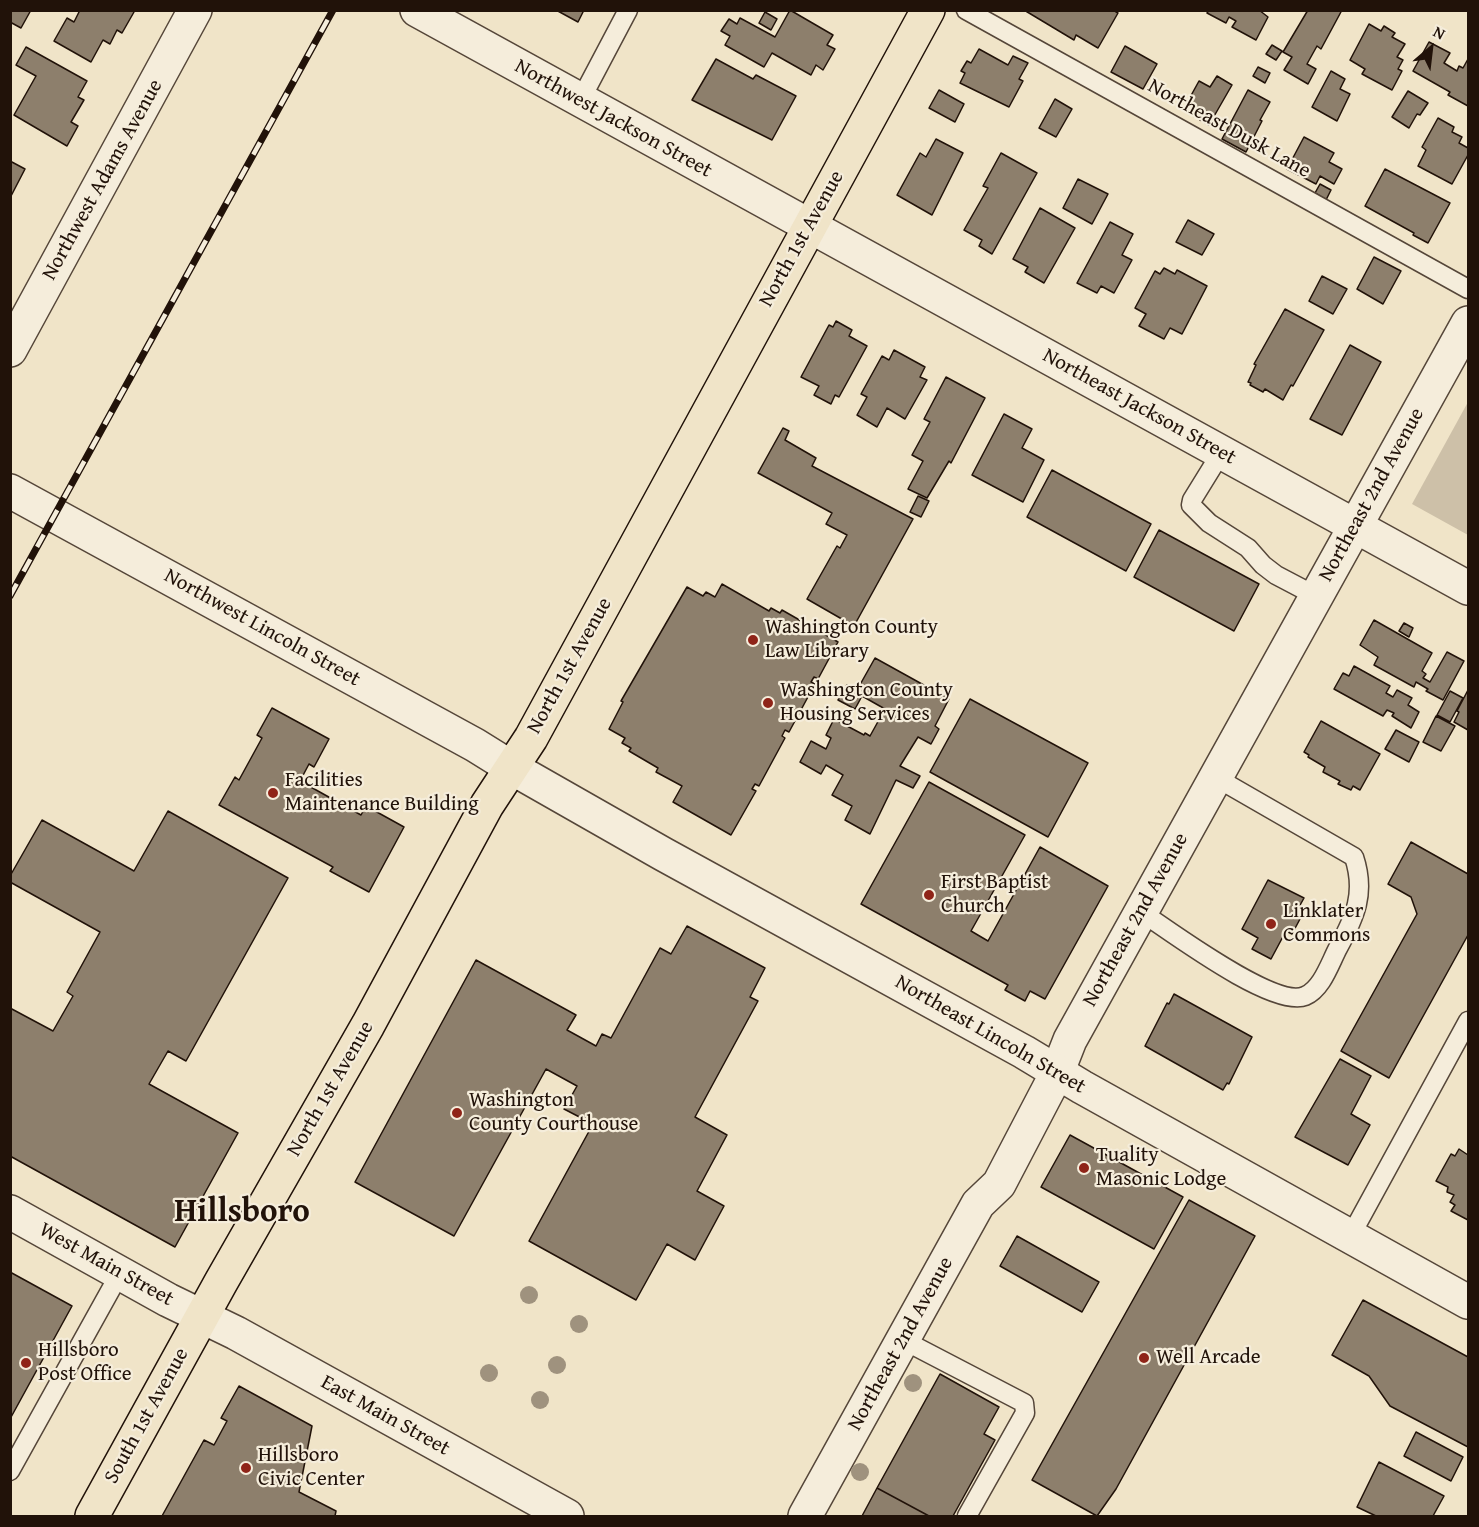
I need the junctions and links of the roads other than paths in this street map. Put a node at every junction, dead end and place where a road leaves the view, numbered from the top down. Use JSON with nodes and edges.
{"nodes":[{"id":1,"x":195,"y":10,"type":"edge"},
{"id":2,"x":628,"y":10,"type":"edge"},
{"id":3,"x":928,"y":10,"type":"edge"},
{"id":4,"x":966,"y":10,"type":"edge"},
{"id":5,"x":435,"y":15,"type":"edge"},
{"id":6,"x":580,"y":101,"type":"junction"},
{"id":7,"x":809,"y":227,"type":"junction"},
{"id":8,"x":1468,"y":289,"type":"edge"},
{"id":9,"x":1468,"y":323,"type":"edge"},
{"id":10,"x":10,"y":350,"type":"edge"},
{"id":11,"x":1221,"y":453,"type":"junction"},
{"id":12,"x":10,"y":491,"type":"edge"},
{"id":13,"x":1354,"y":526,"type":"junction"},
{"id":14,"x":1468,"y":588,"type":"edge"},
{"id":15,"x":1316,"y":596,"type":"junction"},
{"id":16,"x":512,"y":768,"type":"junction"},
{"id":17,"x":1215,"y":777,"type":"junction"},
{"id":18,"x":1141,"y":912,"type":"junction"},
{"id":19,"x":1468,"y":1021,"type":"edge"},
{"id":20,"x":1057,"y":1073,"type":"junction"},
{"id":21,"x":10,"y":1212,"type":"edge"},
{"id":22,"x":1350,"y":1237,"type":"junction"},
{"id":23,"x":120,"y":1273,"type":"junction"},
{"id":24,"x":1468,"y":1302,"type":"edge"},
{"id":25,"x":202,"y":1316,"type":"junction"},
{"id":26,"x":903,"y":1340,"type":"junction"},
{"id":27,"x":10,"y":1471,"type":"edge"},
{"id":28,"x":92,"y":1516,"type":"edge"},
{"id":29,"x":567,"y":1516,"type":"edge"},
{"id":30,"x":805,"y":1516,"type":"edge"},
{"id":31,"x":968,"y":1516,"type":"edge"}],
"edges":[{"from":1,"to":10,"type":"street","name":"Northwest Adams Avenue"},
{"from":2,"to":6,"type":"lane"},
{"from":3,"to":7,"type":"main road","name":"North 1st Avenue"},
{"from":4,"to":8,"type":"lane","name":"Northeast Dusk Lane"},
{"from":5,"to":6,"type":"street","name":"Northwest Jackson Street"},
{"from":6,"to":7,"type":"street","name":"Northwest Jackson Street"},
{"from":7,"to":11,"type":"street","name":"Northeast Jackson Street"},
{"from":7,"to":16,"type":"main road","name":"North 1st Avenue"},
{"from":9,"to":13,"type":"street","name":"Northeast 2nd Avenue"},
{"from":11,"to":13,"type":"street","name":"Northeast Jackson Street"},
{"from":11,"to":15,"type":"lane"},
{"from":12,"to":16,"type":"street","name":"Northwest Lincoln Street"},
{"from":13,"to":14,"type":"street","name":"Northeast Jackson Street"},
{"from":13,"to":15,"type":"street","name":"Northeast 2nd Avenue"},
{"from":15,"to":17,"type":"street","name":"Northeast 2nd Avenue"},
{"from":16,"to":20,"type":"street","name":"Northeast Lincoln Street"},
{"from":16,"to":25,"type":"main road","name":"North 1st Avenue"},
{"from":17,"to":18,"type":"street","name":"Northeast 2nd Avenue"},
{"from":17,"to":18,"type":"lane"},
{"from":18,"to":20,"type":"street","name":"Northeast 2nd Avenue"},
{"from":19,"to":22,"type":"lane"},
{"from":20,"to":22,"type":"street","name":"Northeast Lincoln Street"},
{"from":20,"to":26,"type":"street","name":"Northeast 2nd Avenue"},
{"from":21,"to":23,"type":"street","name":"West Main Street"},
{"from":22,"to":24,"type":"street","name":"Northeast Lincoln Street"},
{"from":23,"to":25,"type":"street","name":"West Main Street"},
{"from":23,"to":27,"type":"lane"},
{"from":25,"to":28,"type":"main road","name":"South 1st Avenue"},
{"from":25,"to":29,"type":"street","name":"East Main Street"},
{"from":26,"to":30,"type":"street","name":"Northeast 2nd Avenue"},
{"from":26,"to":31,"type":"lane"}]}
